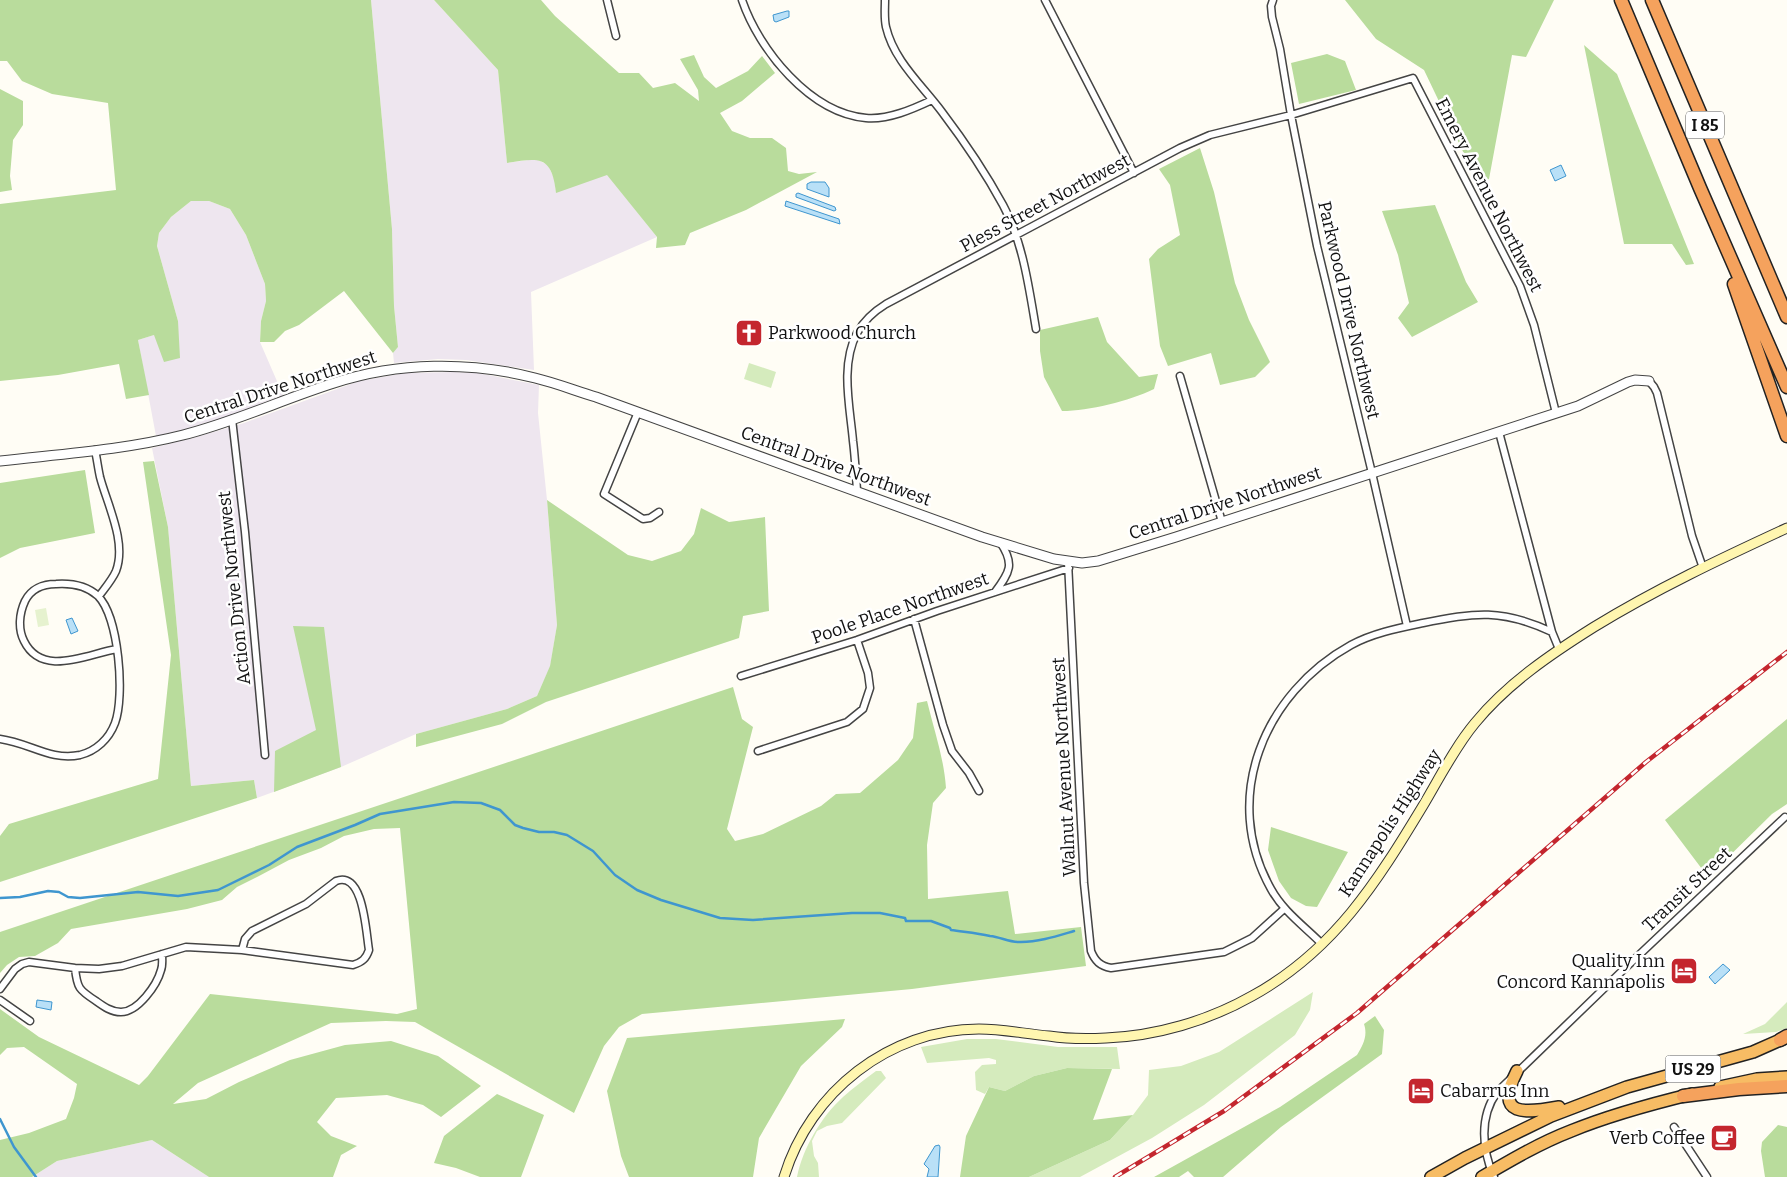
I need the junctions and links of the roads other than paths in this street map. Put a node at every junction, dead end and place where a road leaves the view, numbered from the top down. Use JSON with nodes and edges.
{"nodes":[{"id":1,"x":607,"y":0,"type":"edge"},
{"id":2,"x":742,"y":0,"type":"edge"},
{"id":3,"x":885,"y":0,"type":"edge"},
{"id":4,"x":1045,"y":0,"type":"edge"},
{"id":5,"x":1273,"y":0,"type":"edge"},
{"id":6,"x":1621,"y":0,"type":"edge"},
{"id":7,"x":1652,"y":0,"type":"edge"},
{"id":8,"x":616,"y":36,"type":"dead end"},
{"id":9,"x":1413,"y":78,"type":"joint"},
{"id":10,"x":932,"y":100,"type":"junction"},
{"id":11,"x":1291,"y":115,"type":"junction"},
{"id":12,"x":1134,"y":173,"type":"junction"},
{"id":13,"x":1700,"y":188,"type":"junction"},
{"id":14,"x":1016,"y":236,"type":"junction"},
{"id":15,"x":1758,"y":250,"type":"junction"},
{"id":16,"x":1787,"y":304,"type":"edge"},
{"id":17,"x":1787,"y":318,"type":"edge"},
{"id":18,"x":1036,"y":329,"type":"dead end"},
{"id":19,"x":1180,"y":376,"type":"dead end"},
{"id":20,"x":1648,"y":381,"type":"joint"},
{"id":21,"x":1787,"y":387,"type":"edge"},
{"id":22,"x":638,"y":412,"type":"junction"},
{"id":23,"x":1556,"y":413,"type":"junction"},
{"id":24,"x":232,"y":419,"type":"junction"},
{"id":25,"x":1499,"y":432,"type":"junction"},
{"id":26,"x":1787,"y":436,"type":"edge"},
{"id":27,"x":96,"y":450,"type":"junction"},
{"id":28,"x":0,"y":461,"type":"edge"},
{"id":29,"x":1372,"y":473,"type":"junction"},
{"id":30,"x":857,"y":491,"type":"junction"},
{"id":31,"x":659,"y":512,"type":"dead end"},
{"id":32,"x":1222,"y":522,"type":"junction"},
{"id":33,"x":1787,"y":528,"type":"edge"},
{"id":34,"x":1000,"y":542,"type":"junction"},
{"id":35,"x":1068,"y":565,"type":"junction"},
{"id":36,"x":1704,"y":568,"type":"junction"},
{"id":37,"x":994,"y":593,"type":"junction"},
{"id":38,"x":98,"y":596,"type":"junction"},
{"id":39,"x":914,"y":619,"type":"junction"},
{"id":40,"x":1407,"y":626,"type":"junction"},
{"id":41,"x":1552,"y":635,"type":"junction"},
{"id":42,"x":857,"y":640,"type":"junction"},
{"id":43,"x":116,"y":649,"type":"junction"},
{"id":44,"x":1559,"y":649,"type":"junction"},
{"id":45,"x":741,"y":676,"type":"dead end"},
{"id":46,"x":0,"y":739,"type":"edge"},
{"id":47,"x":758,"y":750,"type":"dead end"},
{"id":48,"x":265,"y":755,"type":"dead end"},
{"id":49,"x":979,"y":791,"type":"dead end"},
{"id":50,"x":1785,"y":817,"type":"dead end"},
{"id":51,"x":1284,"y":909,"type":"junction"},
{"id":52,"x":1322,"y":944,"type":"junction"},
{"id":53,"x":242,"y":950,"type":"junction"},
{"id":54,"x":162,"y":954,"type":"junction"},
{"id":55,"x":75,"y":968,"type":"junction"},
{"id":56,"x":0,"y":989,"type":"edge"},
{"id":57,"x":0,"y":1000,"type":"edge"},
{"id":58,"x":30,"y":1021,"type":"dead end"},
{"id":59,"x":1785,"y":1038,"type":"edge"},
{"id":60,"x":1517,"y":1071,"type":"junction"},
{"id":61,"x":1787,"y":1077,"type":"edge"},
{"id":62,"x":1787,"y":1086,"type":"edge"},
{"id":63,"x":1683,"y":1096,"type":"junction"},
{"id":64,"x":1583,"y":1103,"type":"junction"},
{"id":65,"x":1674,"y":1127,"type":"dead end"},
{"id":66,"x":1485,"y":1148,"type":"junction"},
{"id":67,"x":1489,"y":1175,"type":"edge"},
{"id":68,"x":784,"y":1177,"type":"edge"},
{"id":69,"x":1431,"y":1177,"type":"edge"},
{"id":70,"x":1707,"y":1177,"type":"edge"}],
"edges":[{"from":1,"to":8,"type":"street"},
{"from":2,"to":10,"type":"street"},
{"from":3,"to":10,"type":"street"},
{"from":4,"to":12,"type":"street"},
{"from":5,"to":11,"type":"street","name":"Parkwood Drive Northwest"},
{"from":6,"to":13,"type":"highway","number":"I 85"},
{"from":7,"to":15,"type":"highway","number":"I 85"},
{"from":9,"to":11,"type":"street","name":"Pless Street Northwest"},
{"from":9,"to":23,"type":"street","name":"Emery Avenue Northwest"},
{"from":10,"to":14,"type":"street"},
{"from":11,"to":12,"type":"street","name":"Pless Street Northwest"},
{"from":11,"to":29,"type":"street","name":"Parkwood Drive Northwest"},
{"from":12,"to":14,"type":"street","name":"Pless Street Northwest"},
{"from":13,"to":21,"type":"highway","number":"I 85"},
{"from":13,"to":26,"type":"highway"},
{"from":14,"to":18,"type":"street"},
{"from":14,"to":30,"type":"street","name":"Pless Street Northwest"},
{"from":15,"to":16,"type":"highway"},
{"from":15,"to":17,"type":"highway","number":"I 85"},
{"from":19,"to":32,"type":"street"},
{"from":20,"to":23,"type":"street","name":"Central Drive Northwest"},
{"from":20,"to":36,"type":"street"},
{"from":22,"to":24,"type":"street","name":"Central Drive Northwest"},
{"from":22,"to":30,"type":"street","name":"Central Drive Northwest"},
{"from":22,"to":31,"type":"street"},
{"from":23,"to":25,"type":"street","name":"Central Drive Northwest"},
{"from":24,"to":27,"type":"street","name":"Central Drive Northwest"},
{"from":24,"to":48,"type":"street","name":"Action Drive Northwest"},
{"from":25,"to":29,"type":"street","name":"Central Drive Northwest"},
{"from":25,"to":41,"type":"street"},
{"from":27,"to":28,"type":"street","name":"Central Drive Northwest"},
{"from":27,"to":38,"type":"street"},
{"from":29,"to":32,"type":"street","name":"Central Drive Northwest"},
{"from":29,"to":40,"type":"street","name":"Parkwood Drive Northwest"},
{"from":30,"to":34,"type":"street","name":"Central Drive Northwest"},
{"from":32,"to":35,"type":"street","name":"Central Drive Northwest"},
{"from":33,"to":36,"type":"main road","name":"Kannapolis Highway"},
{"from":34,"to":35,"type":"street","name":"Central Drive Northwest"},
{"from":34,"to":37,"type":"street"},
{"from":35,"to":37,"type":"street","name":"Poole Place Northwest"},
{"from":35,"to":51,"type":"street","name":"Walnut Avenue Northwest"},
{"from":36,"to":44,"type":"main road","name":"Kannapolis Highway"},
{"from":37,"to":39,"type":"street","name":"Poole Place Northwest"},
{"from":38,"to":43,"type":"street"},
{"from":38,"to":43,"type":"street"},
{"from":39,"to":42,"type":"street","name":"Poole Place Northwest"},
{"from":39,"to":49,"type":"street"},
{"from":40,"to":41,"type":"street"},
{"from":40,"to":51,"type":"street"},
{"from":41,"to":44,"type":"street"},
{"from":42,"to":45,"type":"street","name":"Poole Place Northwest"},
{"from":42,"to":47,"type":"street"},
{"from":43,"to":46,"type":"street"},
{"from":44,"to":52,"type":"main road","name":"Kannapolis Highway"},
{"from":50,"to":60,"type":"street","name":"Transit Street"},
{"from":51,"to":52,"type":"street"},
{"from":52,"to":68,"type":"main road","name":"Kannapolis Highway"},
{"from":53,"to":53,"type":"street"},
{"from":53,"to":54,"type":"street"},
{"from":54,"to":55,"type":"street"},
{"from":54,"to":55,"type":"street"},
{"from":55,"to":56,"type":"street"},
{"from":57,"to":58,"type":"street"},
{"from":59,"to":64,"type":"highway","number":"US 29"},
{"from":60,"to":64,"type":"highway"},
{"from":60,"to":66,"type":"street","name":"Transit Street"},
{"from":61,"to":63,"type":"highway","number":"US 29"},
{"from":62,"to":63,"type":"highway"},
{"from":63,"to":67,"type":"highway","number":"US 29"},
{"from":64,"to":66,"type":"highway","number":"US 29"},
{"from":65,"to":70,"type":"street"},
{"from":66,"to":67,"type":"street","name":"Transit Street"},
{"from":66,"to":69,"type":"highway","number":"US 29"}]}
